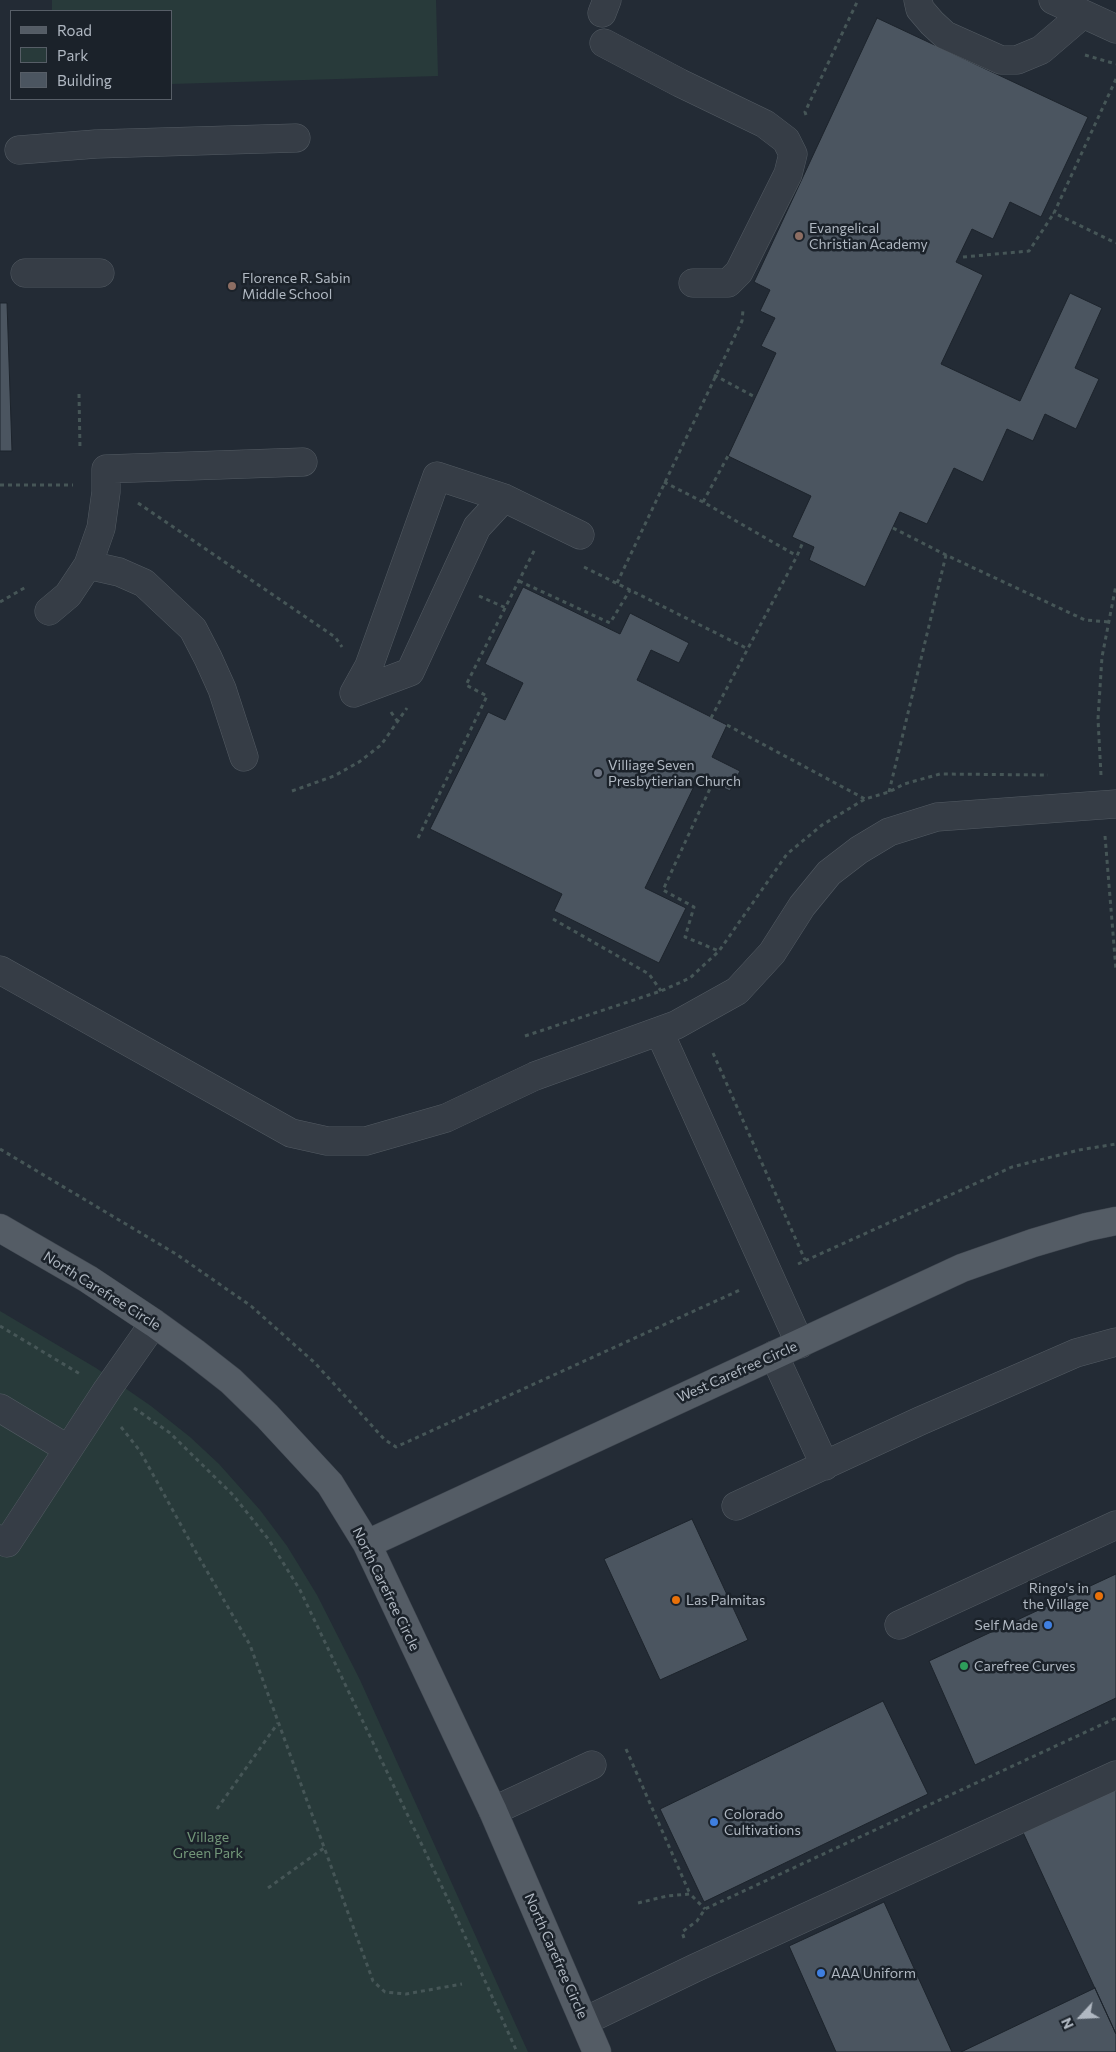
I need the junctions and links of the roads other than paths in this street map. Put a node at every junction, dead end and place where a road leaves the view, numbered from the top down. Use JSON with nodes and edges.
{"nodes":[{"id":1,"x":918,"y":0,"type":"edge"},
{"id":2,"x":1053,"y":0,"type":"edge"},
{"id":3,"x":1083,"y":14,"type":"junction"},
{"id":4,"x":1116,"y":29,"type":"edge"},
{"id":5,"x":604,"y":43,"type":"dead end"},
{"id":6,"x":296,"y":138,"type":"dead end"},
{"id":7,"x":19,"y":150,"type":"dead end"},
{"id":8,"x":25,"y":273,"type":"dead end"},
{"id":9,"x":100,"y":273,"type":"dead end"},
{"id":10,"x":693,"y":284,"type":"dead end"},
{"id":11,"x":303,"y":462,"type":"dead end"},
{"id":12,"x":504,"y":498,"type":"junction"},
{"id":13,"x":580,"y":536,"type":"dead end"},
{"id":14,"x":88,"y":565,"type":"junction"},
{"id":15,"x":49,"y":611,"type":"dead end"},
{"id":16,"x":244,"y":756,"type":"dead end"},
{"id":17,"x":1116,"y":804,"type":"edge"},
{"id":18,"x":0,"y":970,"type":"edge"},
{"id":19,"x":659,"y":1031,"type":"junction"},
{"id":20,"x":1116,"y":1221,"type":"edge"},
{"id":21,"x":0,"y":1228,"type":"edge"},
{"id":22,"x":154,"y":1323,"type":"junction"},
{"id":23,"x":1116,"y":1342,"type":"edge"},
{"id":24,"x":800,"y":1344,"type":"junction"},
{"id":25,"x":774,"y":1355,"type":"junction"},
{"id":26,"x":0,"y":1408,"type":"edge"},
{"id":27,"x":68,"y":1449,"type":"junction"},
{"id":28,"x":825,"y":1466,"type":"junction"},
{"id":29,"x":736,"y":1506,"type":"dead end"},
{"id":30,"x":1116,"y":1525,"type":"edge"},
{"id":31,"x":0,"y":1539,"type":"edge"},
{"id":32,"x":366,"y":1544,"type":"junction"},
{"id":33,"x":899,"y":1625,"type":"dead end"},
{"id":34,"x":592,"y":1765,"type":"dead end"},
{"id":35,"x":1116,"y":1775,"type":"edge"},
{"id":36,"x":493,"y":1811,"type":"junction"},
{"id":37,"x":585,"y":2021,"type":"junction"},
{"id":38,"x":598,"y":2052,"type":"edge"}],
"edges":[{"from":1,"to":3,"type":"lane"},
{"from":2,"to":3,"type":"lane"},
{"from":3,"to":4,"type":"lane"},
{"from":5,"to":10,"type":"lane"},
{"from":6,"to":7,"type":"lane"},
{"from":8,"to":9,"type":"lane"},
{"from":11,"to":14,"type":"lane"},
{"from":12,"to":12,"type":"lane"},
{"from":12,"to":13,"type":"lane"},
{"from":14,"to":15,"type":"lane"},
{"from":14,"to":16,"type":"lane"},
{"from":17,"to":19,"type":"lane"},
{"from":18,"to":19,"type":"lane"},
{"from":19,"to":24,"type":"lane"},
{"from":20,"to":24,"type":"main road","name":"West Carefree Circle"},
{"from":21,"to":22,"type":"main road","name":"North Carefree Circle"},
{"from":22,"to":27,"type":"lane"},
{"from":22,"to":32,"type":"main road","name":"North Carefree Circle"},
{"from":23,"to":28,"type":"lane"},
{"from":24,"to":25,"type":"main road","name":"West Carefree Circle"},
{"from":25,"to":28,"type":"lane"},
{"from":25,"to":32,"type":"main road","name":"West Carefree Circle"},
{"from":26,"to":27,"type":"lane"},
{"from":27,"to":31,"type":"lane"},
{"from":28,"to":29,"type":"lane"},
{"from":30,"to":33,"type":"lane"},
{"from":32,"to":36,"type":"main road","name":"North Carefree Circle"},
{"from":34,"to":36,"type":"lane"},
{"from":35,"to":37,"type":"lane"},
{"from":36,"to":37,"type":"main road","name":"North Carefree Circle"},
{"from":37,"to":38,"type":"main road","name":"North Carefree Circle"}]}
